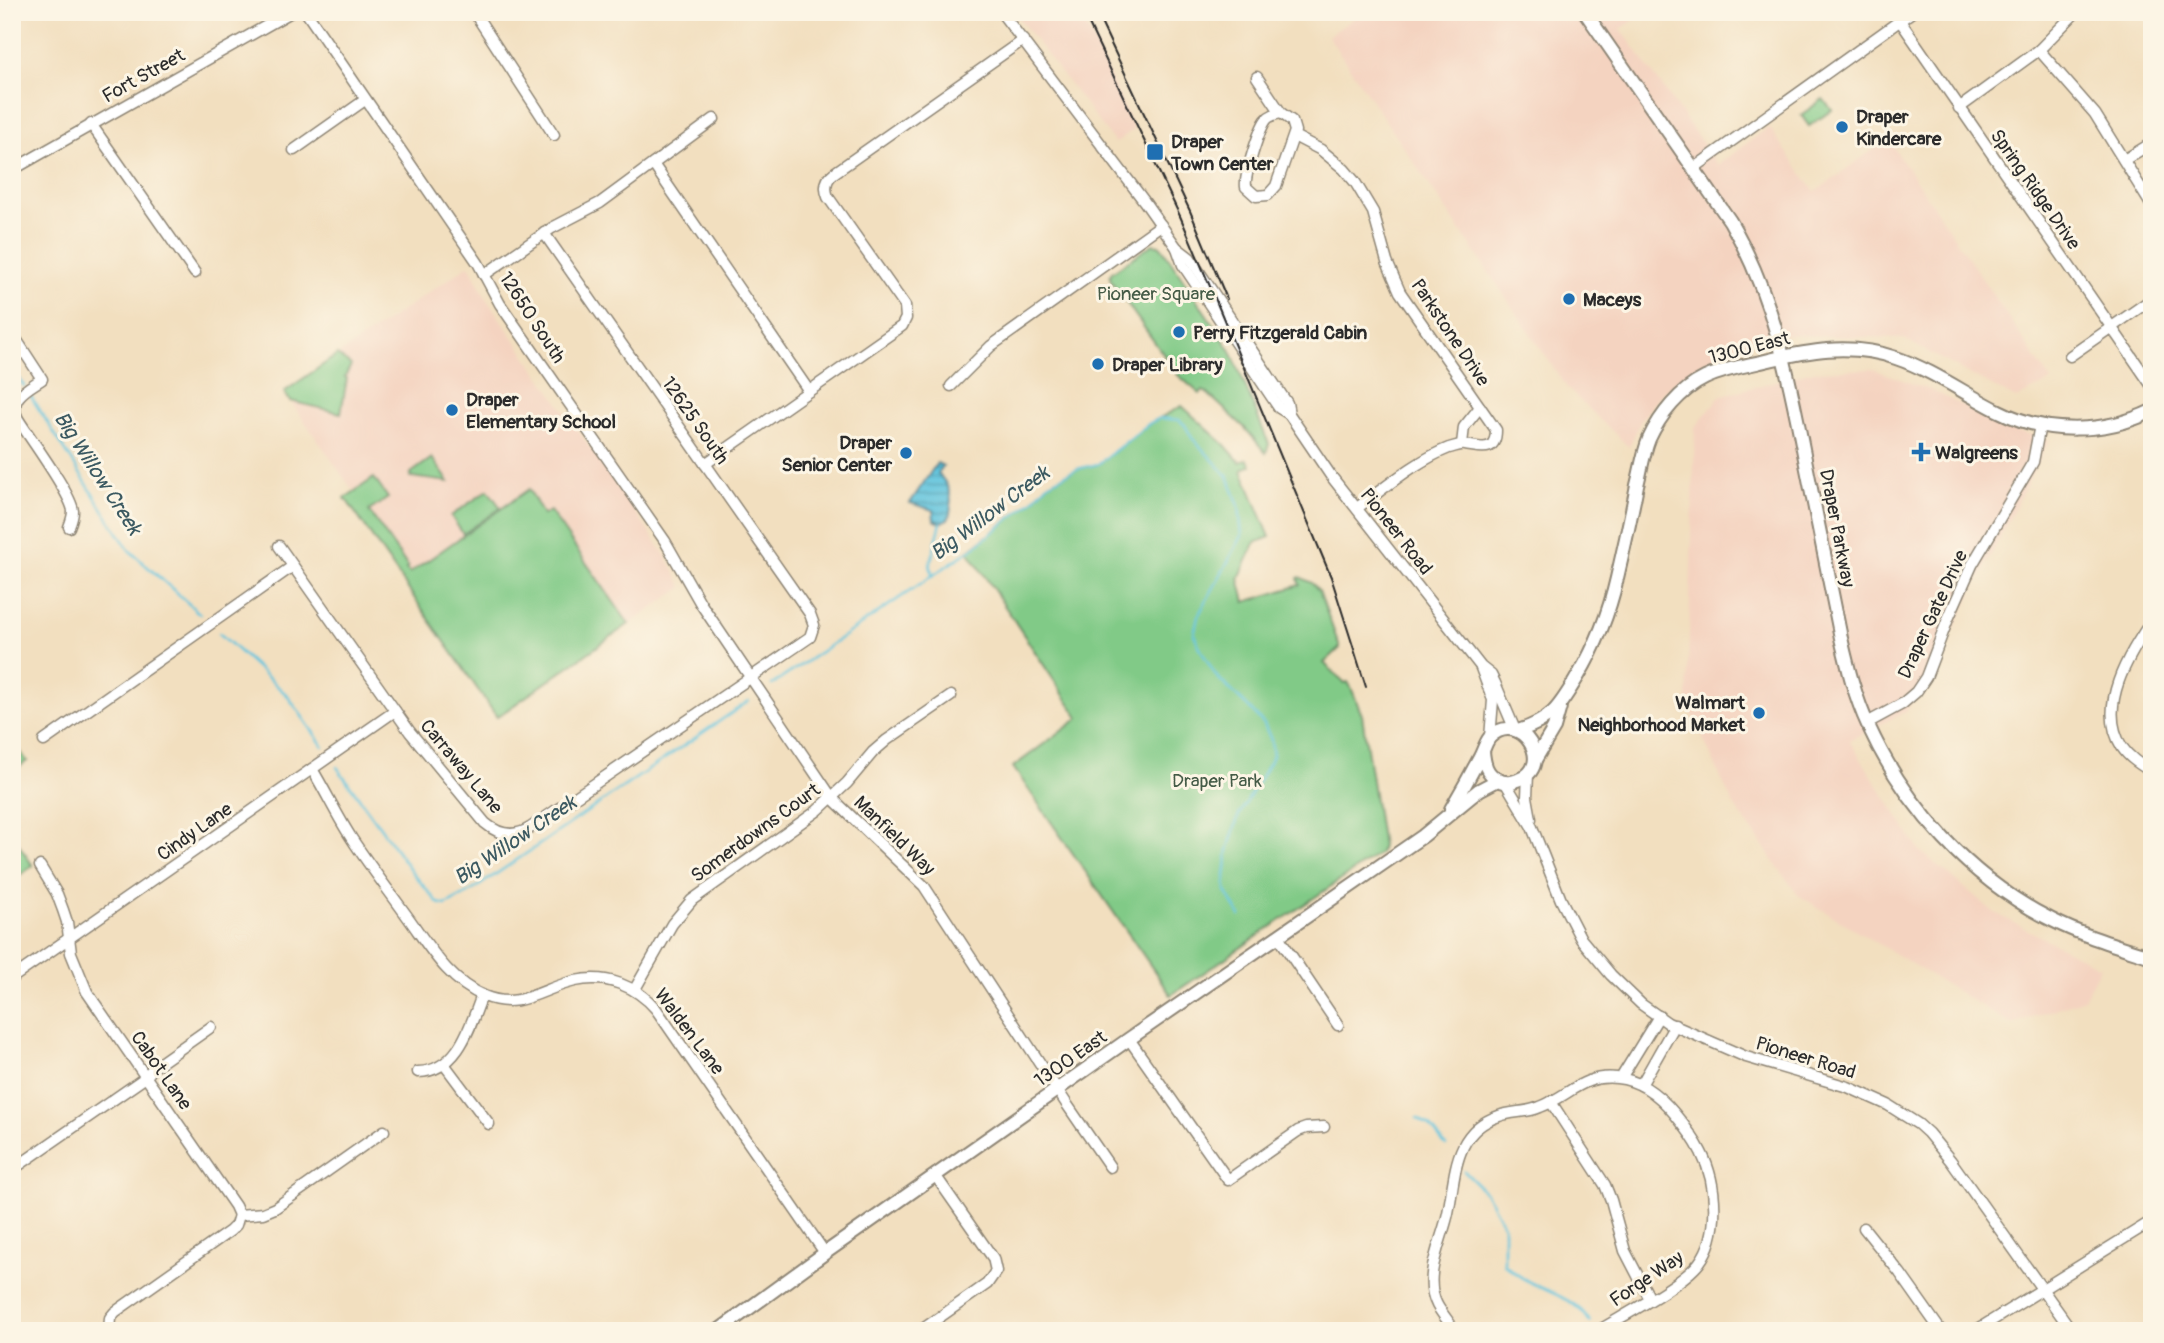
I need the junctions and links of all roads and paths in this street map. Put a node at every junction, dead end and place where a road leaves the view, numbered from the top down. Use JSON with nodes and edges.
{"nodes":[{"id":1,"x":291,"y":12,"type":"edge"},
{"id":2,"x":306,"y":12,"type":"edge"},
{"id":3,"x":474,"y":12,"type":"edge"},
{"id":4,"x":1001,"y":12,"type":"edge"},
{"id":5,"x":1586,"y":12,"type":"edge"},
{"id":6,"x":1912,"y":12,"type":"edge"},
{"id":7,"x":2076,"y":12,"type":"edge"},
{"id":8,"x":1897,"y":17,"type":"edge"},
{"id":9,"x":1023,"y":40,"type":"junction"},
{"id":10,"x":2039,"y":50,"type":"junction"},
{"id":11,"x":1257,"y":77,"type":"dead end"},
{"id":12,"x":365,"y":100,"type":"junction"},
{"id":13,"x":1959,"y":108,"type":"junction"},
{"id":14,"x":1281,"y":113,"type":"junction"},
{"id":15,"x":714,"y":118,"type":"dead end"},
{"id":16,"x":91,"y":124,"type":"junction"},
{"id":17,"x":554,"y":135,"type":"dead end"},
{"id":18,"x":1294,"y":136,"type":"junction"},
{"id":19,"x":2152,"y":143,"type":"edge"},
{"id":20,"x":294,"y":150,"type":"dead end"},
{"id":21,"x":2124,"y":160,"type":"junction"},
{"id":22,"x":653,"y":164,"type":"junction"},
{"id":23,"x":1694,"y":168,"type":"junction"},
{"id":24,"x":12,"y":170,"type":"edge"},
{"id":25,"x":2152,"y":206,"type":"edge"},
{"id":26,"x":1161,"y":225,"type":"junction"},
{"id":27,"x":544,"y":233,"type":"junction"},
{"id":28,"x":195,"y":272,"type":"dead end"},
{"id":29,"x":484,"y":275,"type":"junction"},
{"id":30,"x":2152,"y":299,"type":"edge"},
{"id":31,"x":2111,"y":328,"type":"junction"},
{"id":32,"x":12,"y":333,"type":"edge"},
{"id":33,"x":1784,"y":356,"type":"junction"},
{"id":34,"x":2070,"y":356,"type":"dead end"},
{"id":35,"x":951,"y":386,"type":"dead end"},
{"id":36,"x":2152,"y":386,"type":"edge"},
{"id":37,"x":809,"y":391,"type":"junction"},
{"id":38,"x":1480,"y":407,"type":"junction"},
{"id":39,"x":2152,"y":411,"type":"edge"},
{"id":40,"x":2040,"y":425,"type":"junction"},
{"id":41,"x":1462,"y":444,"type":"junction"},
{"id":42,"x":705,"y":464,"type":"junction"},
{"id":43,"x":1357,"y":508,"type":"junction"},
{"id":44,"x":69,"y":527,"type":"dead end"},
{"id":45,"x":279,"y":546,"type":"dead end"},
{"id":46,"x":293,"y":566,"type":"junction"},
{"id":47,"x":2152,"y":620,"type":"edge"},
{"id":48,"x":814,"y":629,"type":"joint"},
{"id":49,"x":1481,"y":667,"type":"junction"},
{"id":50,"x":749,"y":678,"type":"junction"},
{"id":51,"x":951,"y":696,"type":"dead end"},
{"id":52,"x":1560,"y":707,"type":"junction"},
{"id":53,"x":395,"y":711,"type":"junction"},
{"id":54,"x":1867,"y":723,"type":"junction"},
{"id":55,"x":1517,"y":731,"type":"junction"},
{"id":56,"x":1490,"y":738,"type":"junction"},
{"id":57,"x":44,"y":741,"type":"dead end"},
{"id":58,"x":1483,"y":751,"type":"junction"},
{"id":59,"x":1535,"y":760,"type":"junction"},
{"id":60,"x":312,"y":769,"type":"junction"},
{"id":61,"x":2152,"y":772,"type":"edge"},
{"id":62,"x":1528,"y":774,"type":"junction"},
{"id":63,"x":1502,"y":781,"type":"junction"},
{"id":64,"x":832,"y":799,"type":"junction"},
{"id":65,"x":1446,"y":819,"type":"junction"},
{"id":66,"x":1532,"y":827,"type":"junction"},
{"id":67,"x":40,"y":866,"type":"dead end"},
{"id":68,"x":1278,"y":936,"type":"junction"},
{"id":69,"x":69,"y":939,"type":"junction"},
{"id":70,"x":2152,"y":957,"type":"edge"},
{"id":71,"x":12,"y":978,"type":"edge"},
{"id":72,"x":635,"y":989,"type":"junction"},
{"id":73,"x":482,"y":995,"type":"junction"},
{"id":74,"x":1659,"y":1016,"type":"junction"},
{"id":75,"x":1338,"y":1025,"type":"dead end"},
{"id":76,"x":1675,"y":1025,"type":"junction"},
{"id":77,"x":211,"y":1027,"type":"dead end"},
{"id":78,"x":1129,"y":1039,"type":"junction"},
{"id":79,"x":444,"y":1064,"type":"junction"},
{"id":80,"x":418,"y":1072,"type":"dead end"},
{"id":81,"x":146,"y":1077,"type":"junction"},
{"id":82,"x":1622,"y":1078,"type":"junction"},
{"id":83,"x":1641,"y":1084,"type":"junction"},
{"id":84,"x":1058,"y":1090,"type":"junction"},
{"id":85,"x":1551,"y":1102,"type":"junction"},
{"id":86,"x":489,"y":1124,"type":"dead end"},
{"id":87,"x":1324,"y":1127,"type":"dead end"},
{"id":88,"x":384,"y":1131,"type":"dead end"},
{"id":89,"x":1110,"y":1167,"type":"dead end"},
{"id":90,"x":12,"y":1170,"type":"edge"},
{"id":91,"x":935,"y":1175,"type":"junction"},
{"id":92,"x":239,"y":1215,"type":"junction"},
{"id":93,"x":2152,"y":1221,"type":"edge"},
{"id":94,"x":1864,"y":1228,"type":"dead end"},
{"id":95,"x":825,"y":1253,"type":"junction"},
{"id":96,"x":2043,"y":1289,"type":"junction"},
{"id":97,"x":1650,"y":1299,"type":"junction"},
{"id":98,"x":109,"y":1331,"type":"edge"},
{"id":99,"x":718,"y":1331,"type":"edge"},
{"id":100,"x":920,"y":1331,"type":"edge"},
{"id":101,"x":1455,"y":1331,"type":"edge"},
{"id":102,"x":1598,"y":1331,"type":"edge"},
{"id":103,"x":1941,"y":1331,"type":"edge"},
{"id":104,"x":1975,"y":1331,"type":"edge"},
{"id":105,"x":2072,"y":1331,"type":"edge"}],
"edges":[{"from":1,"to":16,"type":"street","name":"Fort Street"},
{"from":2,"to":12,"type":"street","name":"12650 South"},
{"from":3,"to":17,"type":"street"},
{"from":4,"to":9,"type":"street","name":"Pioneer Road"},
{"from":5,"to":23,"type":"main road","name":"Draper Parkway"},
{"from":6,"to":8,"type":"street"},
{"from":7,"to":10,"type":"street"},
{"from":8,"to":13,"type":"street","name":"Spring Ridge Drive"},
{"from":8,"to":23,"type":"street"},
{"from":9,"to":26,"type":"street","name":"Pioneer Road"},
{"from":9,"to":37,"type":"street"},
{"from":10,"to":13,"type":"street"},
{"from":10,"to":21,"type":"street"},
{"from":11,"to":14,"type":"street"},
{"from":12,"to":20,"type":"street"},
{"from":12,"to":29,"type":"street","name":"12650 South"},
{"from":13,"to":31,"type":"street","name":"Spring Ridge Drive"},
{"from":14,"to":18,"type":"street"},
{"from":14,"to":18,"type":"street"},
{"from":15,"to":22,"type":"street"},
{"from":16,"to":24,"type":"street","name":"Fort Street"},
{"from":16,"to":28,"type":"street"},
{"from":18,"to":38,"type":"street","name":"Parkstone Drive"},
{"from":19,"to":21,"type":"street"},
{"from":21,"to":25,"type":"street"},
{"from":22,"to":27,"type":"street"},
{"from":22,"to":37,"type":"street"},
{"from":23,"to":33,"type":"main road","name":"Draper Parkway"},
{"from":26,"to":35,"type":"street"},
{"from":26,"to":43,"type":"street","name":"Pioneer Road"},
{"from":27,"to":29,"type":"street"},
{"from":27,"to":42,"type":"street","name":"12625 South"},
{"from":29,"to":50,"type":"street","name":"12650 South"},
{"from":30,"to":31,"type":"street"},
{"from":31,"to":34,"type":"street"},
{"from":31,"to":36,"type":"street","name":"Spring Ridge Drive"},
{"from":32,"to":44,"type":"street"},
{"from":33,"to":40,"type":"main road","name":"1300 East"},
{"from":33,"to":52,"type":"main road","name":"1300 East"},
{"from":33,"to":54,"type":"main road","name":"Draper Parkway"},
{"from":37,"to":42,"type":"street"},
{"from":38,"to":41,"type":"street","name":"Parkstone Drive"},
{"from":38,"to":41,"type":"street"},
{"from":39,"to":40,"type":"main road","name":"1300 East"},
{"from":40,"to":54,"type":"street","name":"Draper Gate Drive"},
{"from":41,"to":43,"type":"street"},
{"from":42,"to":48,"type":"street","name":"12625 South"},
{"from":43,"to":49,"type":"street","name":"Pioneer Road"},
{"from":45,"to":46,"type":"street","name":"Carraway Lane"},
{"from":46,"to":53,"type":"street","name":"Carraway Lane"},
{"from":46,"to":57,"type":"street"},
{"from":47,"to":61,"type":"street"},
{"from":48,"to":50,"type":"street","name":"Carraway Lane"},
{"from":49,"to":55,"type":"street","name":"Pioneer Road"},
{"from":49,"to":56,"type":"street","name":"Pioneer Road"},
{"from":50,"to":53,"type":"street","name":"Carraway Lane"},
{"from":50,"to":64,"type":"street","name":"Manfield Way"},
{"from":51,"to":64,"type":"street","name":"Somerdowns Court"},
{"from":52,"to":55,"type":"main road","name":"1300 East"},
{"from":52,"to":59,"type":"main road","name":"1300 East"},
{"from":53,"to":60,"type":"street","name":"Cindy Lane"},
{"from":54,"to":70,"type":"main road","name":"Draper Parkway"},
{"from":55,"to":56,"type":"main road"},
{"from":55,"to":59,"type":"main road"},
{"from":56,"to":58,"type":"main road"},
{"from":58,"to":63,"type":"main road"},
{"from":58,"to":65,"type":"main road","name":"1300 East"},
{"from":59,"to":62,"type":"main road"},
{"from":60,"to":69,"type":"street","name":"Cindy Lane"},
{"from":60,"to":73,"type":"street","name":"Walden Lane"},
{"from":62,"to":63,"type":"main road"},
{"from":62,"to":66,"type":"street","name":"Pioneer Road"},
{"from":63,"to":65,"type":"main road","name":"1300 East"},
{"from":63,"to":66,"type":"street","name":"Pioneer Road"},
{"from":64,"to":72,"type":"street","name":"Somerdowns Court"},
{"from":64,"to":84,"type":"street","name":"Manfield Way"},
{"from":65,"to":68,"type":"main road","name":"1300 East"},
{"from":66,"to":74,"type":"street","name":"Pioneer Road"},
{"from":67,"to":69,"type":"street","name":"Cabot Lane"},
{"from":68,"to":75,"type":"street"},
{"from":68,"to":78,"type":"main road","name":"1300 East"},
{"from":69,"to":71,"type":"street","name":"Cindy Lane"},
{"from":69,"to":81,"type":"street","name":"Cabot Lane"},
{"from":72,"to":73,"type":"street","name":"Walden Lane"},
{"from":72,"to":95,"type":"street","name":"Walden Lane"},
{"from":73,"to":79,"type":"street"},
{"from":74,"to":76,"type":"street","name":"Pioneer Road"},
{"from":74,"to":82,"type":"street"},
{"from":76,"to":83,"type":"street"},
{"from":76,"to":96,"type":"street","name":"Pioneer Road"},
{"from":77,"to":81,"type":"street"},
{"from":78,"to":84,"type":"main road","name":"1300 East"},
{"from":78,"to":87,"type":"street"},
{"from":79,"to":80,"type":"street"},
{"from":79,"to":86,"type":"street"},
{"from":81,"to":90,"type":"street"},
{"from":81,"to":92,"type":"street","name":"Cabot Lane"},
{"from":82,"to":83,"type":"street","name":"Forge Way"},
{"from":82,"to":85,"type":"street"},
{"from":83,"to":97,"type":"street","name":"Forge Way"},
{"from":84,"to":89,"type":"street","name":"Manfield Way"},
{"from":84,"to":91,"type":"main road","name":"1300 East"},
{"from":85,"to":97,"type":"street"},
{"from":85,"to":101,"type":"street"},
{"from":88,"to":92,"type":"street"},
{"from":91,"to":95,"type":"main road","name":"1300 East"},
{"from":91,"to":100,"type":"street"},
{"from":92,"to":98,"type":"street"},
{"from":93,"to":96,"type":"street"},
{"from":94,"to":103,"type":"street"},
{"from":95,"to":99,"type":"main road","name":"1300 East"},
{"from":96,"to":104,"type":"street"},
{"from":96,"to":105,"type":"street","name":"Pioneer Road"},
{"from":97,"to":102,"type":"street","name":"Forge Way"}]}
